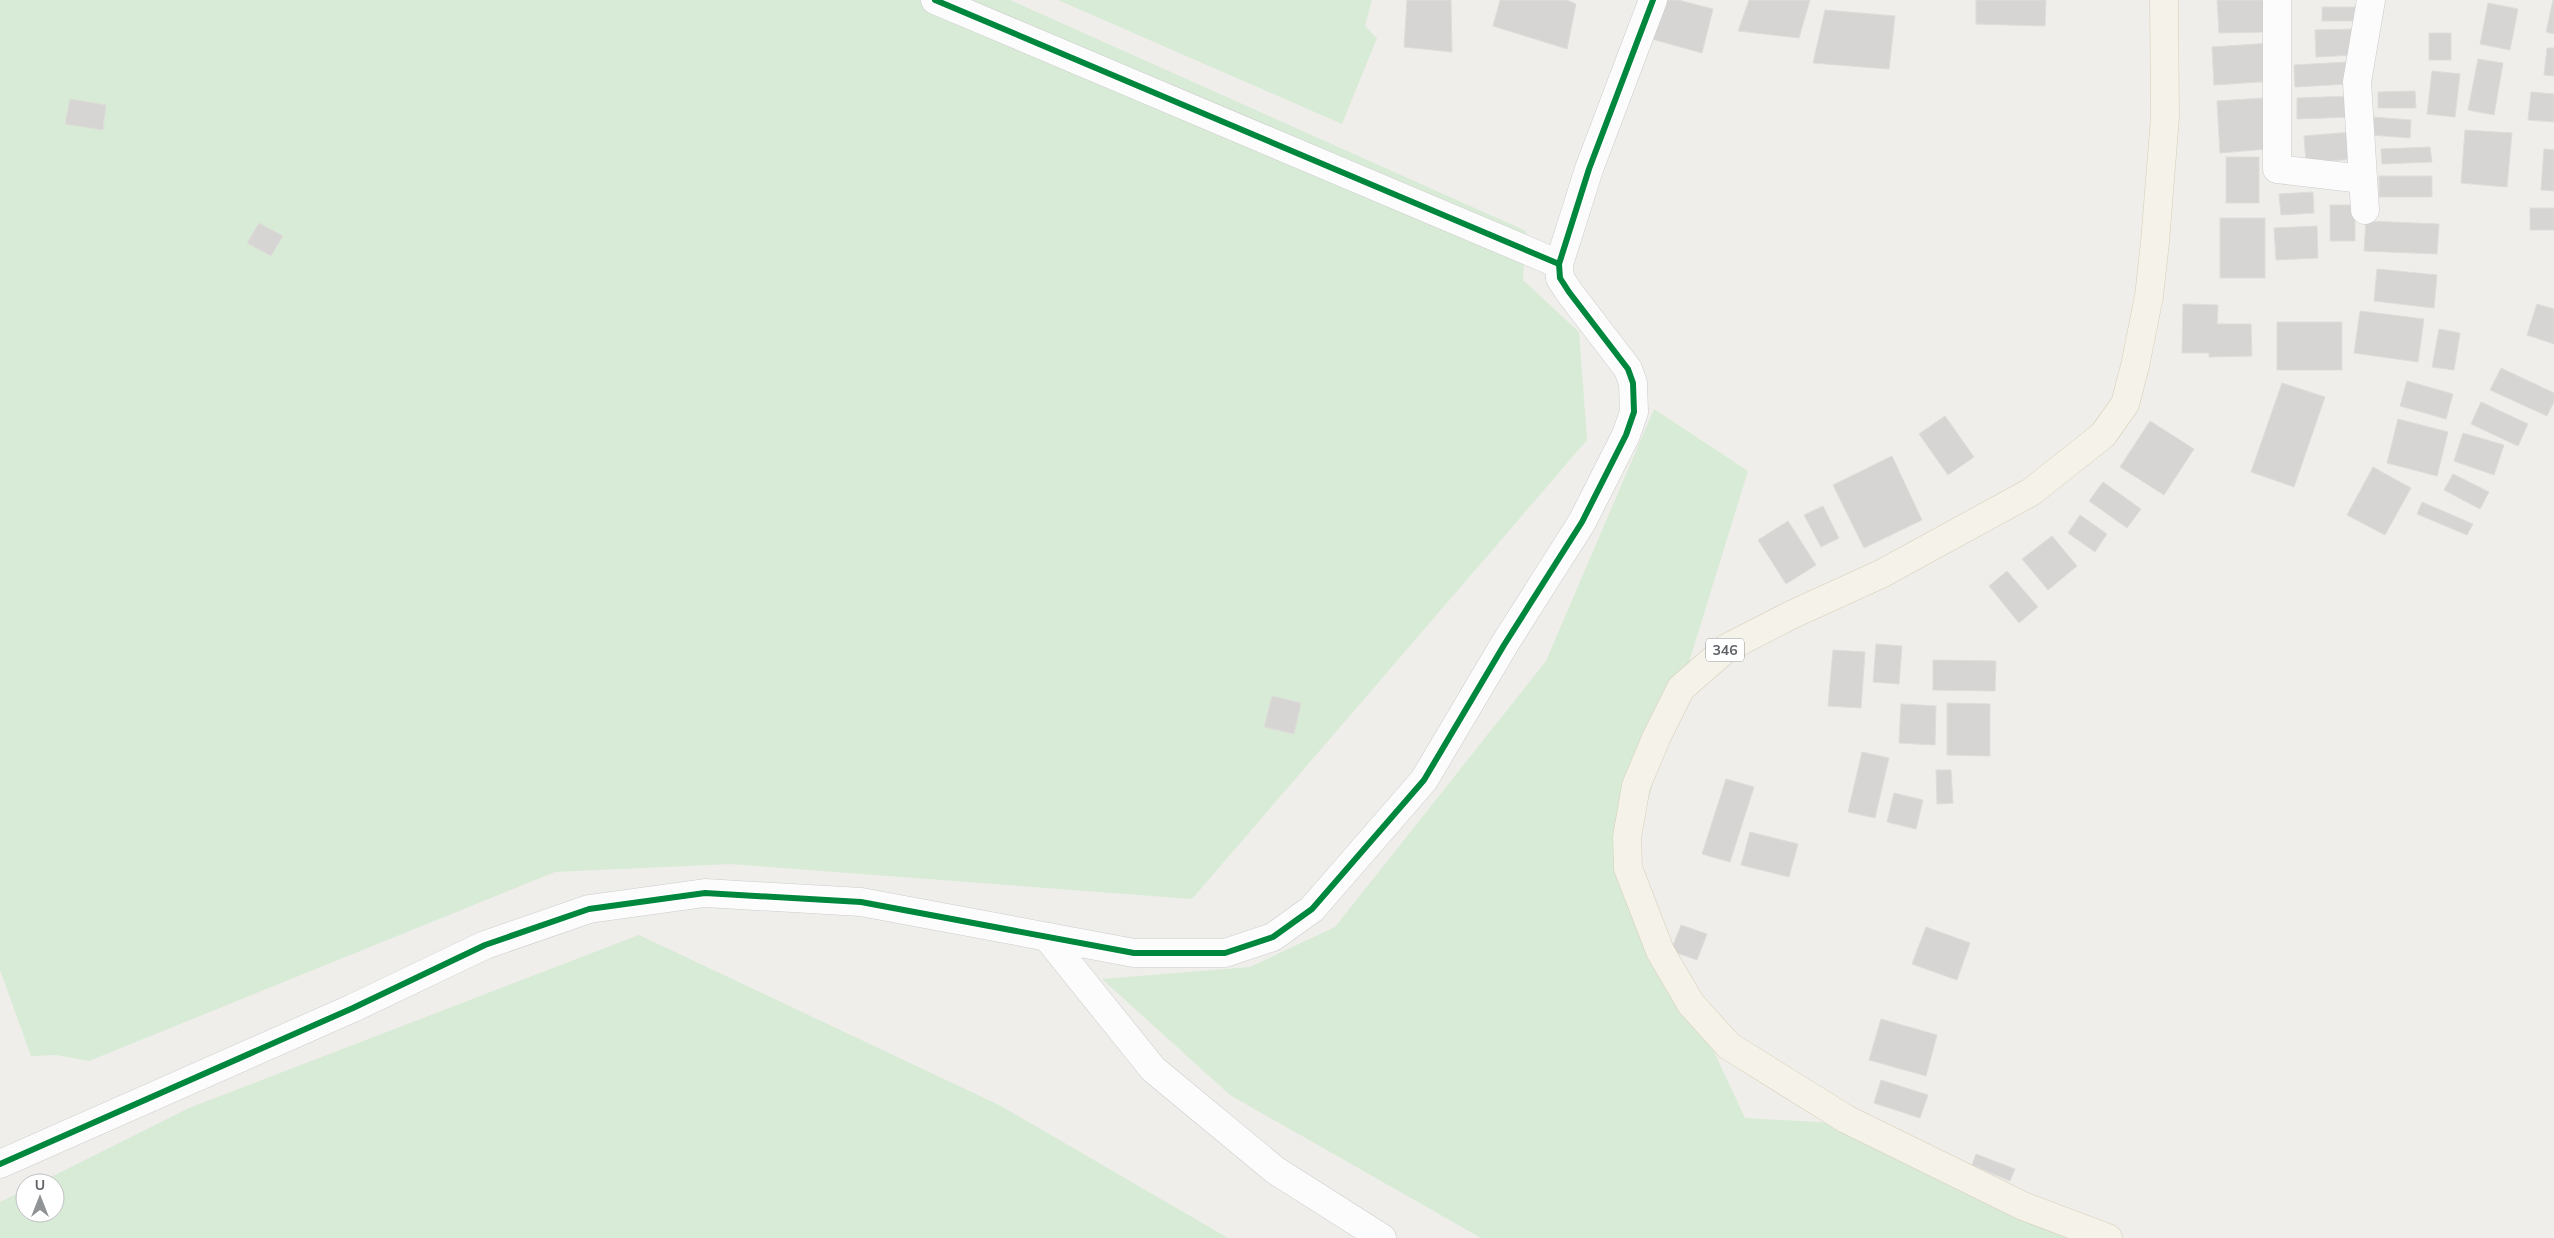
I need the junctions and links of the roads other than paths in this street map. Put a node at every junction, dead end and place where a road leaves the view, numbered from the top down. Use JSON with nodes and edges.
{"nodes":[{"id":1,"x":935,"y":0,"type":"edge"},
{"id":2,"x":1653,"y":0,"type":"edge"},
{"id":3,"x":2164,"y":0,"type":"edge"},
{"id":4,"x":2277,"y":0,"type":"edge"},
{"id":5,"x":2371,"y":0,"type":"edge"},
{"id":6,"x":2363,"y":179,"type":"junction"},
{"id":7,"x":2365,"y":210,"type":"dead end"},
{"id":8,"x":1559,"y":264,"type":"junction"},
{"id":9,"x":1047,"y":937,"type":"junction"},
{"id":10,"x":0,"y":1164,"type":"edge"},
{"id":11,"x":1382,"y":1238,"type":"edge"},
{"id":12,"x":2108,"y":1238,"type":"edge"}],
"edges":[{"from":1,"to":8,"type":"street"},
{"from":2,"to":8,"type":"street"},
{"from":3,"to":12,"type":"main road","number":"346"},
{"from":4,"to":6,"type":"street"},
{"from":5,"to":6,"type":"street"},
{"from":6,"to":7,"type":"street"},
{"from":8,"to":9,"type":"street"},
{"from":9,"to":10,"type":"street"},
{"from":9,"to":11,"type":"street"}]}
